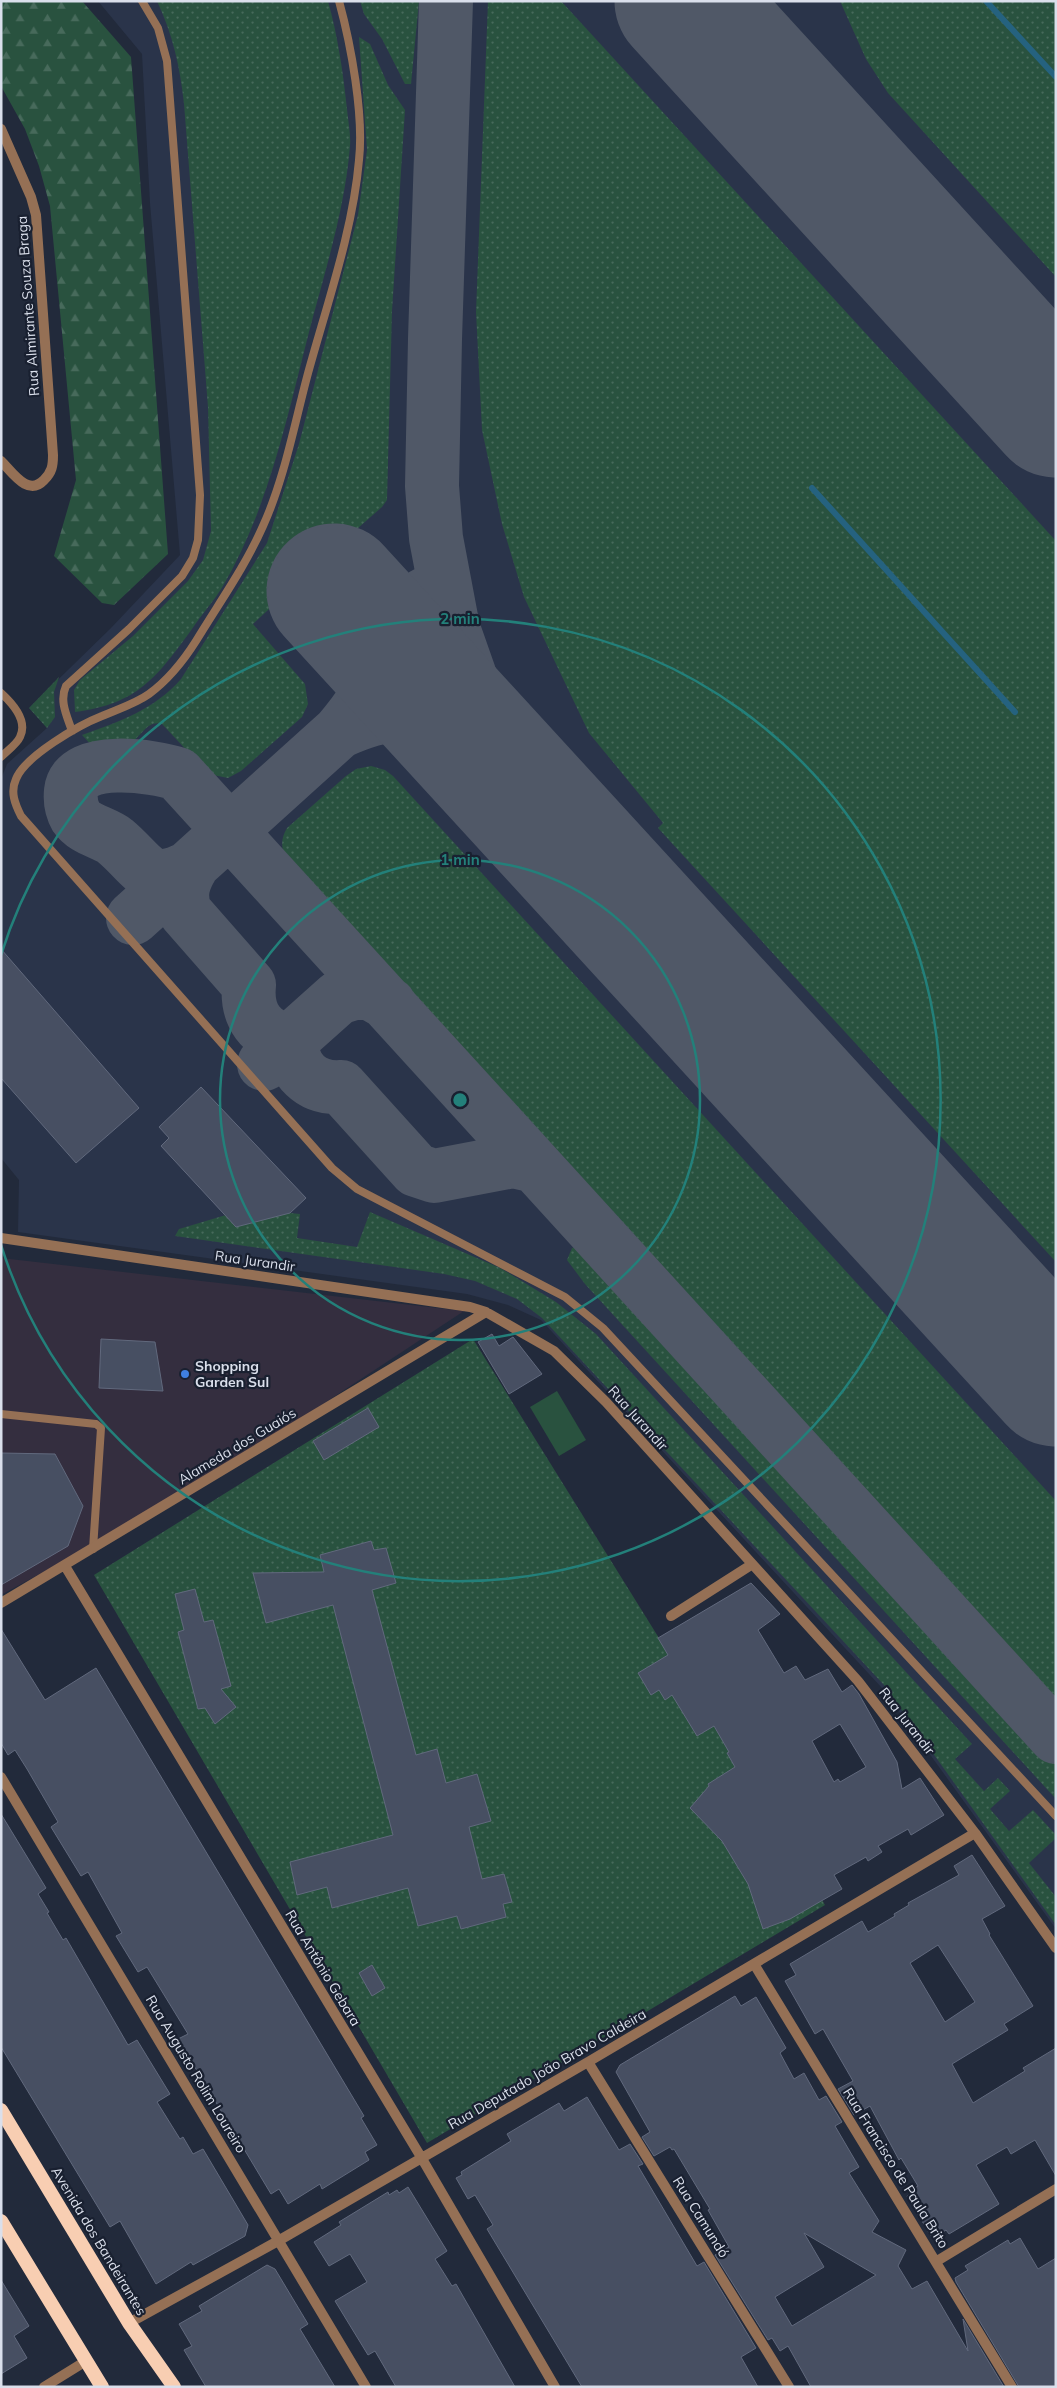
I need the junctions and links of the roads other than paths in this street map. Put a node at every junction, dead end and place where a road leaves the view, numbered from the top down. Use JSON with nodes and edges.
{"nodes":[{"id":1,"x":142,"y":1,"type":"edge"},
{"id":2,"x":339,"y":1,"type":"edge"},
{"id":3,"x":1,"y":129,"type":"edge"},
{"id":4,"x":1,"y":461,"type":"edge"},
{"id":5,"x":1,"y":693,"type":"edge"},
{"id":6,"x":72,"y":731,"type":"junction"},
{"id":7,"x":1,"y":757,"type":"edge"},
{"id":8,"x":1,"y":1238,"type":"edge"},
{"id":9,"x":486,"y":1312,"type":"junction"},
{"id":10,"x":1,"y":1414,"type":"edge"},
{"id":11,"x":93,"y":1549,"type":"junction"},
{"id":12,"x":751,"y":1565,"type":"junction"},
{"id":13,"x":66,"y":1566,"type":"junction"},
{"id":14,"x":1,"y":1603,"type":"edge"},
{"id":15,"x":671,"y":1616,"type":"dead end"},
{"id":16,"x":1,"y":1777,"type":"edge"},
{"id":17,"x":1056,"y":1816,"type":"edge"},
{"id":18,"x":975,"y":1833,"type":"junction"},
{"id":19,"x":1056,"y":1948,"type":"edge"},
{"id":20,"x":754,"y":1964,"type":"junction"},
{"id":21,"x":588,"y":2062,"type":"junction"},
{"id":22,"x":1,"y":2110,"type":"edge"},
{"id":23,"x":421,"y":2157,"type":"junction"},
{"id":24,"x":1056,"y":2189,"type":"edge"},
{"id":25,"x":1,"y":2221,"type":"edge"},
{"id":26,"x":278,"y":2241,"type":"junction"},
{"id":27,"x":937,"y":2261,"type":"junction"},
{"id":28,"x":129,"y":2323,"type":"junction"},
{"id":29,"x":86,"y":2361,"type":"junction"},
{"id":30,"x":44,"y":2387,"type":"edge"},
{"id":31,"x":102,"y":2387,"type":"edge"},
{"id":32,"x":174,"y":2387,"type":"edge"},
{"id":33,"x":366,"y":2387,"type":"edge"},
{"id":34,"x":555,"y":2387,"type":"edge"},
{"id":35,"x":789,"y":2387,"type":"edge"},
{"id":36,"x":1012,"y":2387,"type":"edge"}],
"edges":[{"from":1,"to":6,"type":"lane"},
{"from":2,"to":6,"type":"lane"},
{"from":3,"to":4,"type":"street","name":"Rua Almirante Souza Braga"},
{"from":5,"to":7,"type":"lane"},
{"from":6,"to":17,"type":"lane"},
{"from":8,"to":9,"type":"street","name":"Rua Jurandir"},
{"from":9,"to":11,"type":"street","name":"Alameda dos Guaiós"},
{"from":9,"to":12,"type":"street","name":"Rua Jurandir"},
{"from":10,"to":11,"type":"lane"},
{"from":11,"to":13,"type":"street","name":"Alameda dos Guaiós"},
{"from":12,"to":15,"type":"street"},
{"from":12,"to":18,"type":"street","name":"Rua Jurandir"},
{"from":13,"to":14,"type":"street","name":"Alameda dos Guaiós"},
{"from":13,"to":23,"type":"street","name":"Rua Antônio Gebara"},
{"from":16,"to":26,"type":"street","name":"Rua Augusto Rolim Loureiro"},
{"from":18,"to":19,"type":"street","name":"Rua Jurandir"},
{"from":18,"to":20,"type":"street","name":"Rua Deputado João Bravo Caldeira"},
{"from":20,"to":21,"type":"street","name":"Rua Deputado João Bravo Caldeira"},
{"from":20,"to":27,"type":"street","name":"Rua Francisco de Paula Brito"},
{"from":21,"to":23,"type":"street","name":"Rua Deputado João Bravo Caldeira"},
{"from":21,"to":35,"type":"street","name":"Rua Camundó"},
{"from":22,"to":28,"type":"highway","name":"Avenida dos Bandeirantes"},
{"from":23,"to":26,"type":"street","name":"Rua Deputado João Bravo Caldeira"},
{"from":23,"to":34,"type":"street","name":"Rua Antônio Gebara"},
{"from":24,"to":27,"type":"street"},
{"from":25,"to":29,"type":"highway"},
{"from":26,"to":28,"type":"street","name":"Rua Deputado João Bravo Caldeira"},
{"from":26,"to":33,"type":"street","name":"Rua Augusto Rolim Loureiro"},
{"from":27,"to":36,"type":"street","name":"Rua Francisco de Paula Brito"},
{"from":28,"to":32,"type":"highway","name":"Avenida dos Bandeirantes"},
{"from":29,"to":30,"type":"street"},
{"from":29,"to":31,"type":"highway"}]}
